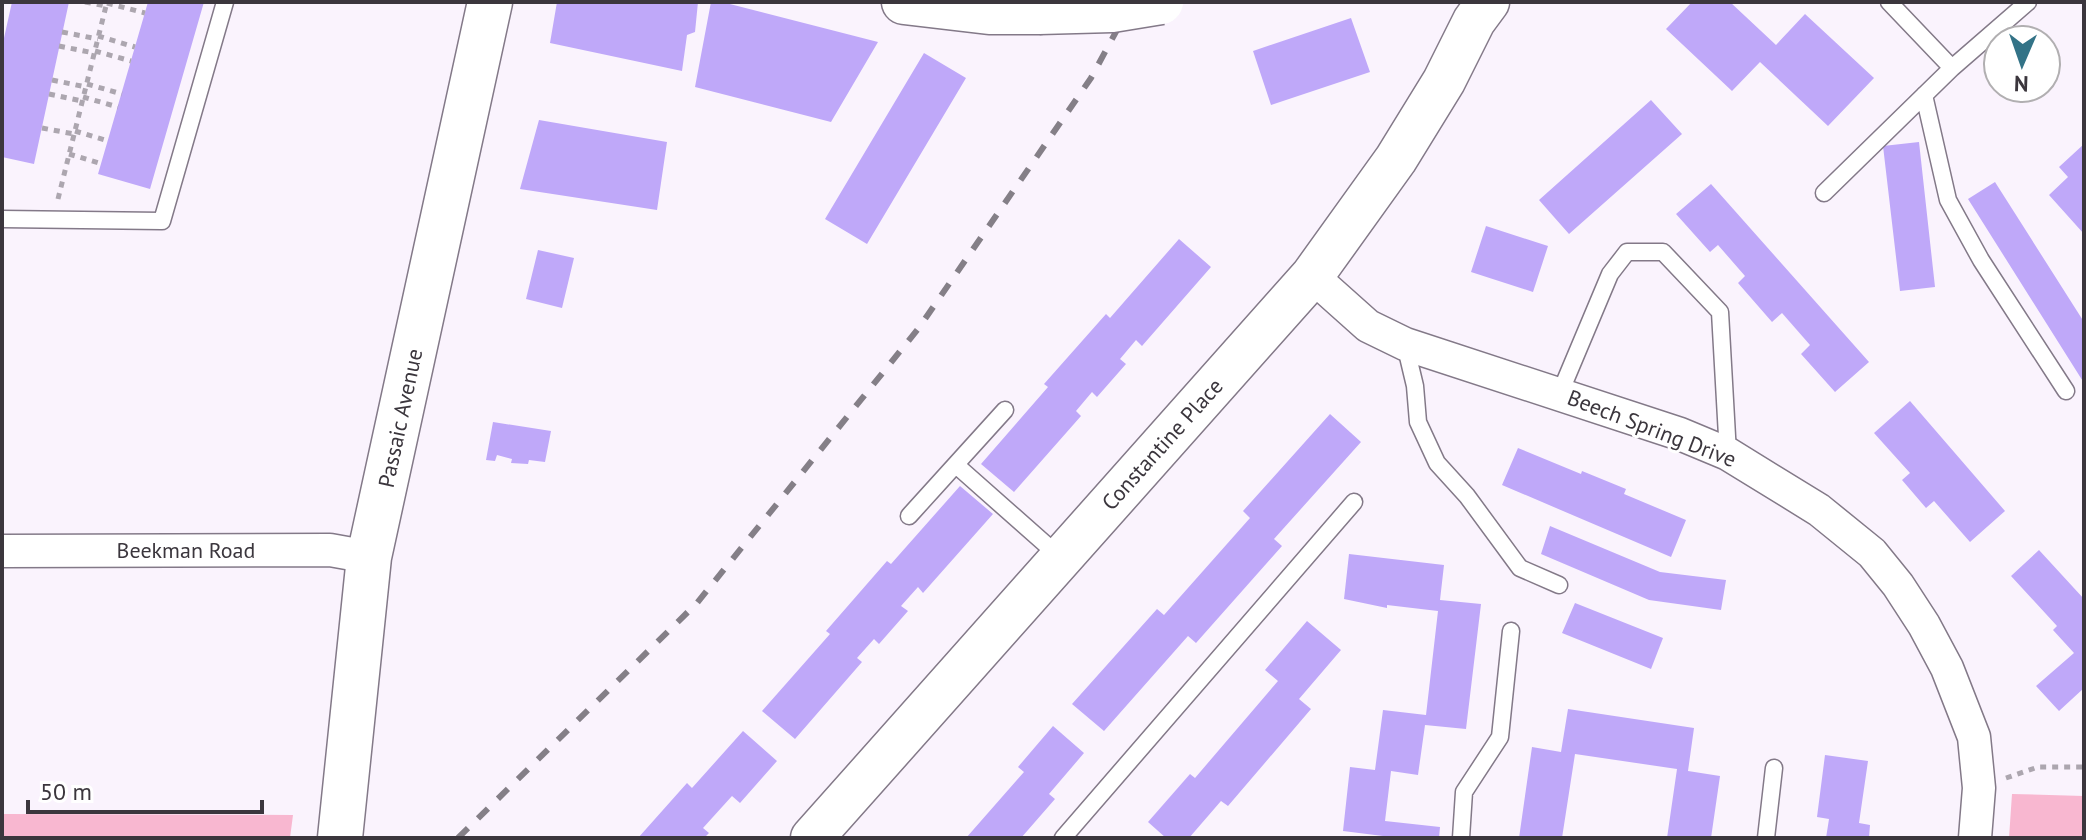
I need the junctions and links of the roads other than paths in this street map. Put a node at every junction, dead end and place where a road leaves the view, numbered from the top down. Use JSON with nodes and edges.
{"nodes":[{"id":1,"x":225,"y":2,"type":"edge"},
{"id":2,"x":490,"y":2,"type":"edge"},
{"id":3,"x":904,"y":2,"type":"edge"},
{"id":4,"x":1161,"y":2,"type":"edge"},
{"id":5,"x":1889,"y":2,"type":"edge"},
{"id":6,"x":2028,"y":2,"type":"edge"},
{"id":7,"x":1479,"y":8,"type":"edge"},
{"id":8,"x":1952,"y":68,"type":"junction"},
{"id":9,"x":1924,"y":95,"type":"junction"},
{"id":10,"x":1824,"y":193,"type":"dead end"},
{"id":11,"x":2,"y":219,"type":"edge"},
{"id":12,"x":1312,"y":276,"type":"junction"},
{"id":13,"x":1405,"y":344,"type":"junction"},
{"id":14,"x":2066,"y":391,"type":"dead end"},
{"id":15,"x":1560,"y":393,"type":"junction"},
{"id":16,"x":1005,"y":410,"type":"dead end"},
{"id":17,"x":1728,"y":454,"type":"junction"},
{"id":18,"x":956,"y":465,"type":"junction"},
{"id":19,"x":1354,"y":502,"type":"dead end"},
{"id":20,"x":909,"y":516,"type":"dead end"},
{"id":21,"x":2,"y":551,"type":"edge"},
{"id":22,"x":369,"y":557,"type":"junction"},
{"id":23,"x":1061,"y":558,"type":"junction"},
{"id":24,"x":1559,"y":585,"type":"dead end"},
{"id":25,"x":1511,"y":631,"type":"dead end"},
{"id":26,"x":1774,"y":768,"type":"dead end"},
{"id":27,"x":340,"y":838,"type":"edge"},
{"id":28,"x":812,"y":838,"type":"edge"},
{"id":29,"x":1063,"y":838,"type":"edge"},
{"id":30,"x":1461,"y":838,"type":"edge"},
{"id":31,"x":1766,"y":838,"type":"edge"},
{"id":32,"x":1975,"y":838,"type":"edge"}],
"edges":[{"from":1,"to":11,"type":"lane"},
{"from":2,"to":22,"type":"main road","name":"Passaic Avenue"},
{"from":3,"to":4,"type":"main road","bridge":true},
{"from":5,"to":8,"type":"lane"},
{"from":6,"to":8,"type":"lane"},
{"from":7,"to":12,"type":"street","name":"Constantine Place"},
{"from":8,"to":9,"type":"lane"},
{"from":9,"to":10,"type":"lane"},
{"from":9,"to":14,"type":"lane"},
{"from":12,"to":13,"type":"street","name":"Beech Spring Drive"},
{"from":12,"to":23,"type":"street","name":"Constantine Place"},
{"from":13,"to":15,"type":"street","name":"Beech Spring Drive"},
{"from":13,"to":24,"type":"lane"},
{"from":15,"to":17,"type":"street","name":"Beech Spring Drive"},
{"from":15,"to":17,"type":"lane"},
{"from":16,"to":18,"type":"lane"},
{"from":17,"to":32,"type":"street","name":"Beech Spring Drive"},
{"from":18,"to":20,"type":"lane"},
{"from":18,"to":23,"type":"lane"},
{"from":19,"to":29,"type":"lane"},
{"from":21,"to":22,"type":"street","name":"Beekman Road"},
{"from":22,"to":27,"type":"main road","name":"Passaic Avenue"},
{"from":23,"to":28,"type":"street","name":"Constantine Place"},
{"from":25,"to":30,"type":"lane"},
{"from":26,"to":31,"type":"lane"}]}
